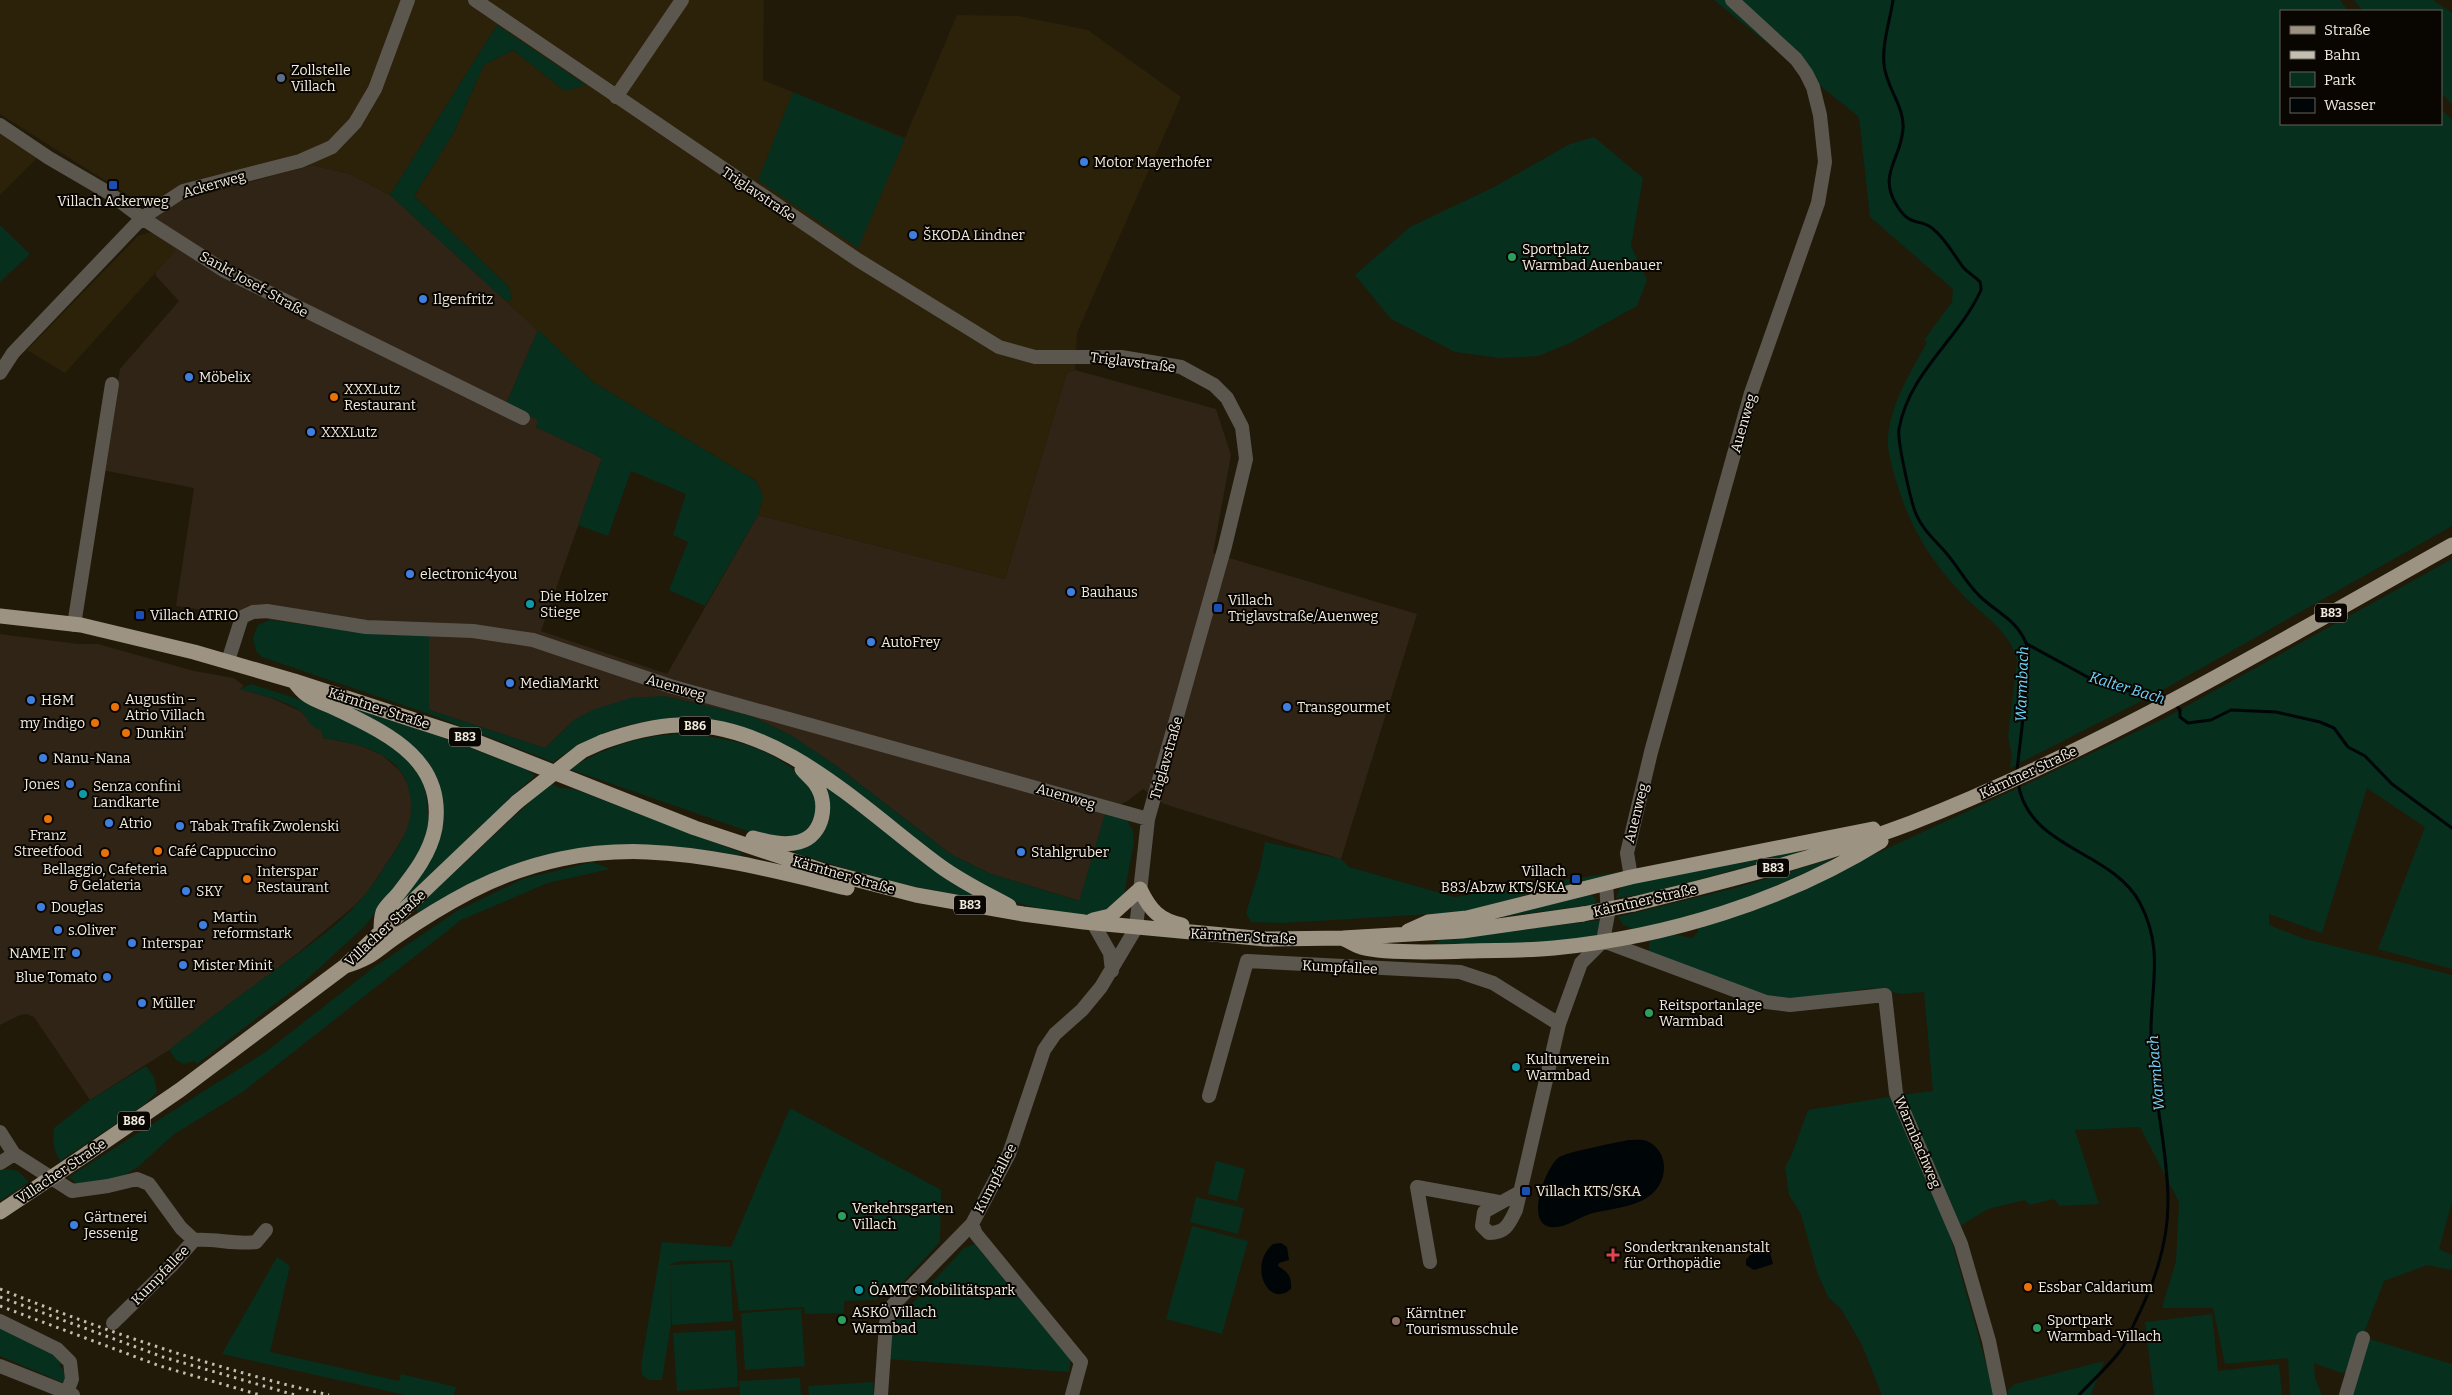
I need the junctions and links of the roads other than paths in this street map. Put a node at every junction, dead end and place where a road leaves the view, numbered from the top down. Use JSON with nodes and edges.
{"nodes":[{"id":1,"x":408,"y":0,"type":"edge"},
{"id":2,"x":475,"y":0,"type":"edge"},
{"id":3,"x":682,"y":0,"type":"edge"},
{"id":4,"x":1732,"y":0,"type":"edge"},
{"id":5,"x":616,"y":97,"type":"junction"},
{"id":6,"x":0,"y":125,"type":"edge"},
{"id":7,"x":142,"y":218,"type":"junction"},
{"id":8,"x":0,"y":373,"type":"edge"},
{"id":9,"x":112,"y":384,"type":"dead end"},
{"id":10,"x":523,"y":418,"type":"dead end"},
{"id":11,"x":2452,"y":545,"type":"edge"},
{"id":12,"x":0,"y":616,"type":"edge"},
{"id":13,"x":74,"y":624,"type":"junction"},
{"id":14,"x":228,"y":661,"type":"junction"},
{"id":15,"x":294,"y":681,"type":"junction"},
{"id":16,"x":786,"y":755,"type":"junction"},
{"id":17,"x":1148,"y":820,"type":"junction"},
{"id":18,"x":1910,"y":823,"type":"junction"},
{"id":19,"x":695,"y":828,"type":"junction"},
{"id":20,"x":1631,"y":877,"type":"junction"},
{"id":21,"x":1606,"y":884,"type":"junction"},
{"id":22,"x":875,"y":886,"type":"junction"},
{"id":23,"x":1140,"y":889,"type":"junction"},
{"id":24,"x":1023,"y":914,"type":"junction"},
{"id":25,"x":1089,"y":923,"type":"junction"},
{"id":26,"x":1136,"y":928,"type":"junction"},
{"id":27,"x":381,"y":931,"type":"junction"},
{"id":28,"x":1192,"y":933,"type":"junction"},
{"id":29,"x":1400,"y":935,"type":"junction"},
{"id":30,"x":1343,"y":938,"type":"junction"},
{"id":31,"x":1603,"y":940,"type":"junction"},
{"id":32,"x":345,"y":966,"type":"junction"},
{"id":33,"x":1112,"y":971,"type":"junction"},
{"id":34,"x":1560,"y":1024,"type":"junction"},
{"id":35,"x":1209,"y":1096,"type":"dead end"},
{"id":36,"x":0,"y":1132,"type":"edge"},
{"id":37,"x":14,"y":1154,"type":"junction"},
{"id":38,"x":0,"y":1163,"type":"edge"},
{"id":39,"x":1520,"y":1192,"type":"junction"},
{"id":40,"x":1498,"y":1202,"type":"junction"},
{"id":41,"x":0,"y":1212,"type":"edge"},
{"id":42,"x":972,"y":1224,"type":"junction"},
{"id":43,"x":266,"y":1230,"type":"dead end"},
{"id":44,"x":194,"y":1240,"type":"junction"},
{"id":45,"x":1430,"y":1262,"type":"dead end"},
{"id":46,"x":0,"y":1321,"type":"edge"},
{"id":47,"x":113,"y":1323,"type":"dead end"},
{"id":48,"x":2363,"y":1338,"type":"dead end"},
{"id":49,"x":0,"y":1366,"type":"edge"},
{"id":50,"x":69,"y":1394,"type":"edge"},
{"id":51,"x":881,"y":1395,"type":"edge"},
{"id":52,"x":1072,"y":1395,"type":"edge"},
{"id":53,"x":2000,"y":1395,"type":"edge"},
{"id":54,"x":2346,"y":1395,"type":"edge"}],
"edges":[{"from":1,"to":7,"type":"street","name":"Ackerweg"},
{"from":2,"to":5,"type":"street","name":"Triglavstraße"},
{"from":3,"to":5,"type":"street"},
{"from":4,"to":20,"type":"street","name":"Auenweg"},
{"from":5,"to":17,"type":"street","name":"Triglavstraße"},
{"from":6,"to":7,"type":"street","name":"Sankt Josef-Straße"},
{"from":7,"to":8,"type":"street","name":"Ackerweg"},
{"from":7,"to":10,"type":"street","name":"Sankt Josef-Straße"},
{"from":9,"to":13,"type":"street"},
{"from":11,"to":18,"type":"main road","name":"Kärntner Straße","number":"B83"},
{"from":12,"to":13,"type":"main road","name":"Kärntner Straße","number":"B83"},
{"from":13,"to":14,"type":"main road","name":"Kärntner Straße","number":"B83"},
{"from":14,"to":15,"type":"main road","name":"Kärntner Straße","number":"B83"},
{"from":14,"to":17,"type":"street","name":"Auenweg"},
{"from":15,"to":19,"type":"main road","name":"Kärntner Straße","number":"B83"},
{"from":15,"to":27,"type":"main road"},
{"from":16,"to":19,"type":"main road"},
{"from":16,"to":24,"type":"main road"},
{"from":16,"to":27,"type":"main road","name":"Villacher Straße","number":"B86","bridge":true},
{"from":17,"to":23,"type":"street","name":"Triglavstraße"},
{"from":18,"to":20,"type":"main road"},
{"from":18,"to":29,"type":"main road","name":"Kärntner Straße","number":"B83","bridge":true},
{"from":18,"to":31,"type":"main road"},
{"from":19,"to":22,"type":"main road","name":"Kärntner Straße","number":"B83"},
{"from":20,"to":21,"type":"main road"},
{"from":21,"to":29,"type":"main road"},
{"from":21,"to":31,"type":"street"},
{"from":22,"to":24,"type":"main road","name":"Kärntner Straße","number":"B83"},
{"from":22,"to":32,"type":"main road"},
{"from":23,"to":25,"type":"main road"},
{"from":23,"to":26,"type":"street","name":"Triglavstraße"},
{"from":23,"to":28,"type":"main road"},
{"from":24,"to":25,"type":"main road","name":"Kärntner Straße","number":"B83"},
{"from":25,"to":26,"type":"main road","name":"Kärntner Straße","number":"B83"},
{"from":25,"to":33,"type":"street"},
{"from":26,"to":28,"type":"main road","name":"Kärntner Straße","number":"B83"},
{"from":26,"to":33,"type":"street","name":"Kumpfallee"},
{"from":27,"to":32,"type":"main road","name":"Villacher Straße","number":"B86"},
{"from":28,"to":30,"type":"main road","name":"Kärntner Straße","number":"B83"},
{"from":29,"to":30,"type":"main road","name":"Kärntner Straße","number":"B83"},
{"from":30,"to":31,"type":"main road"},
{"from":31,"to":34,"type":"street"},
{"from":31,"to":53,"type":"street","name":"Warmbachweg"},
{"from":32,"to":41,"type":"main road","name":"Villacher Straße","number":"B86","bridge":true},
{"from":33,"to":42,"type":"street","name":"Kumpfallee"},
{"from":34,"to":35,"type":"street","name":"Kumpfallee"},
{"from":34,"to":39,"type":"street"},
{"from":36,"to":37,"type":"street"},
{"from":37,"to":38,"type":"street"},
{"from":37,"to":44,"type":"street"},
{"from":39,"to":40,"type":"street"},
{"from":39,"to":40,"type":"street"},
{"from":40,"to":45,"type":"street"},
{"from":42,"to":51,"type":"street","name":"Kumpfallee"},
{"from":42,"to":52,"type":"street","name":"Kumpfallee"},
{"from":43,"to":44,"type":"street","name":"Kumpfallee"},
{"from":44,"to":47,"type":"street","name":"Kumpfallee"},
{"from":46,"to":50,"type":"street"},
{"from":48,"to":54,"type":"street"},
{"from":49,"to":50,"type":"street"}]}
